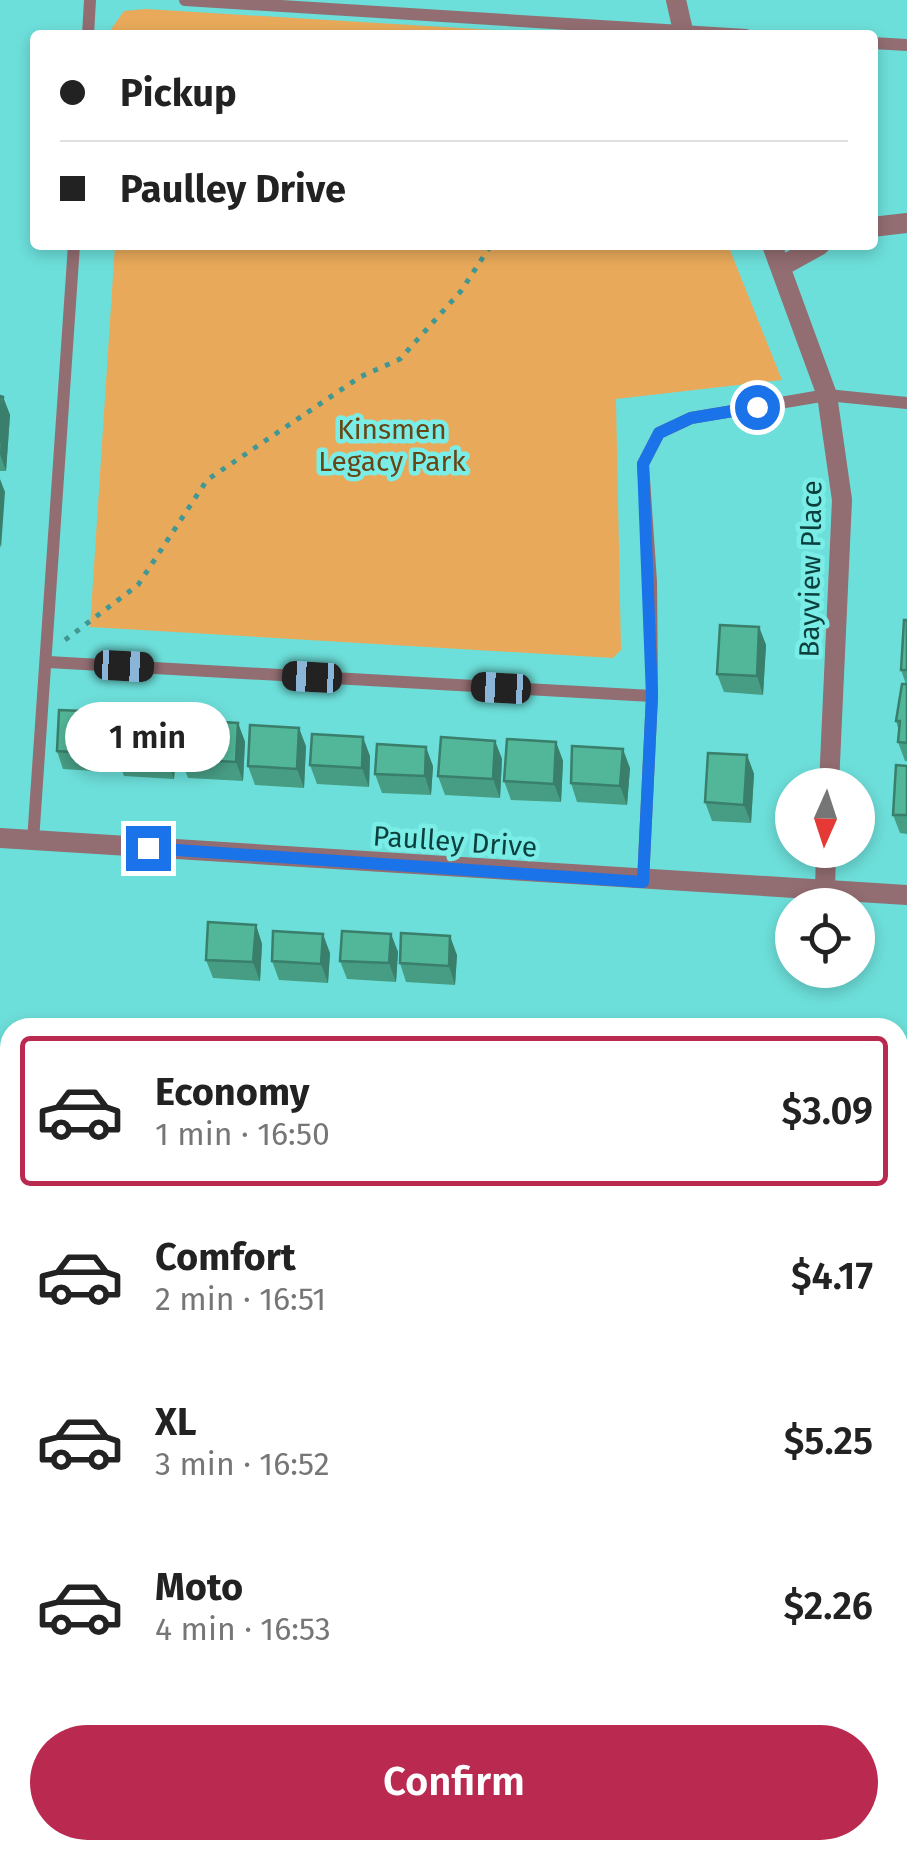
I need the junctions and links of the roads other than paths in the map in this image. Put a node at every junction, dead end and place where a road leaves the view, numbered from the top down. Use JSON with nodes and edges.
{"nodes":[{"id":1,"x":90,"y":0,"type":"edge"},
{"id":2,"x":185,"y":0,"type":"edge"},
{"id":3,"x":676,"y":0,"type":"edge"},
{"id":4,"x":88,"y":30,"type":"edge"},
{"id":5,"x":638,"y":30,"type":"edge"},
{"id":6,"x":682,"y":30,"type":"edge"},
{"id":7,"x":878,"y":43,"type":"edge"},
{"id":8,"x":907,"y":45,"type":"edge"},
{"id":9,"x":907,"y":224,"type":"edge"},
{"id":10,"x":878,"y":227,"type":"edge"},
{"id":11,"x":74,"y":250,"type":"edge"},
{"id":12,"x":774,"y":250,"type":"edge"},
{"id":13,"x":811,"y":250,"type":"edge"},
{"id":14,"x":782,"y":266,"type":"junction"},
{"id":15,"x":827,"y":395,"type":"junction"},
{"id":16,"x":907,"y":404,"type":"edge"},
{"id":17,"x":48,"y":657,"type":"junction"},
{"id":18,"x":652,"y":696,"type":"junction"},
{"id":19,"x":830,"y":768,"type":"edge"},
{"id":20,"x":0,"y":838,"type":"edge"},
{"id":21,"x":33,"y":841,"type":"junction"},
{"id":22,"x":643,"y":882,"type":"junction"},
{"id":23,"x":775,"y":889,"type":"edge"},
{"id":24,"x":875,"y":894,"type":"edge"},
{"id":25,"x":907,"y":895,"type":"edge"}],
"edges":[{"from":1,"to":4,"type":"lane"},
{"from":2,"to":5,"type":"lane"},
{"from":3,"to":6,"type":"street"},
{"from":7,"to":8,"type":"lane"},
{"from":9,"to":10,"type":"street"},
{"from":11,"to":17,"type":"lane"},
{"from":12,"to":14,"type":"street","name":"Bayview Place"},
{"from":13,"to":14,"type":"street"},
{"from":14,"to":15,"type":"street","name":"Bayview Place"},
{"from":15,"to":16,"type":"lane"},
{"from":15,"to":18,"type":"lane"},
{"from":15,"to":19,"type":"street","name":"Bayview Place"},
{"from":17,"to":18,"type":"lane"},
{"from":17,"to":21,"type":"lane"},
{"from":18,"to":22,"type":"lane"},
{"from":20,"to":21,"type":"street","name":"Paulley Drive"},
{"from":21,"to":22,"type":"street","name":"Paulley Drive"},
{"from":22,"to":23,"type":"street","name":"Paulley Drive"},
{"from":24,"to":25,"type":"street","name":"Paulley Drive"}]}
